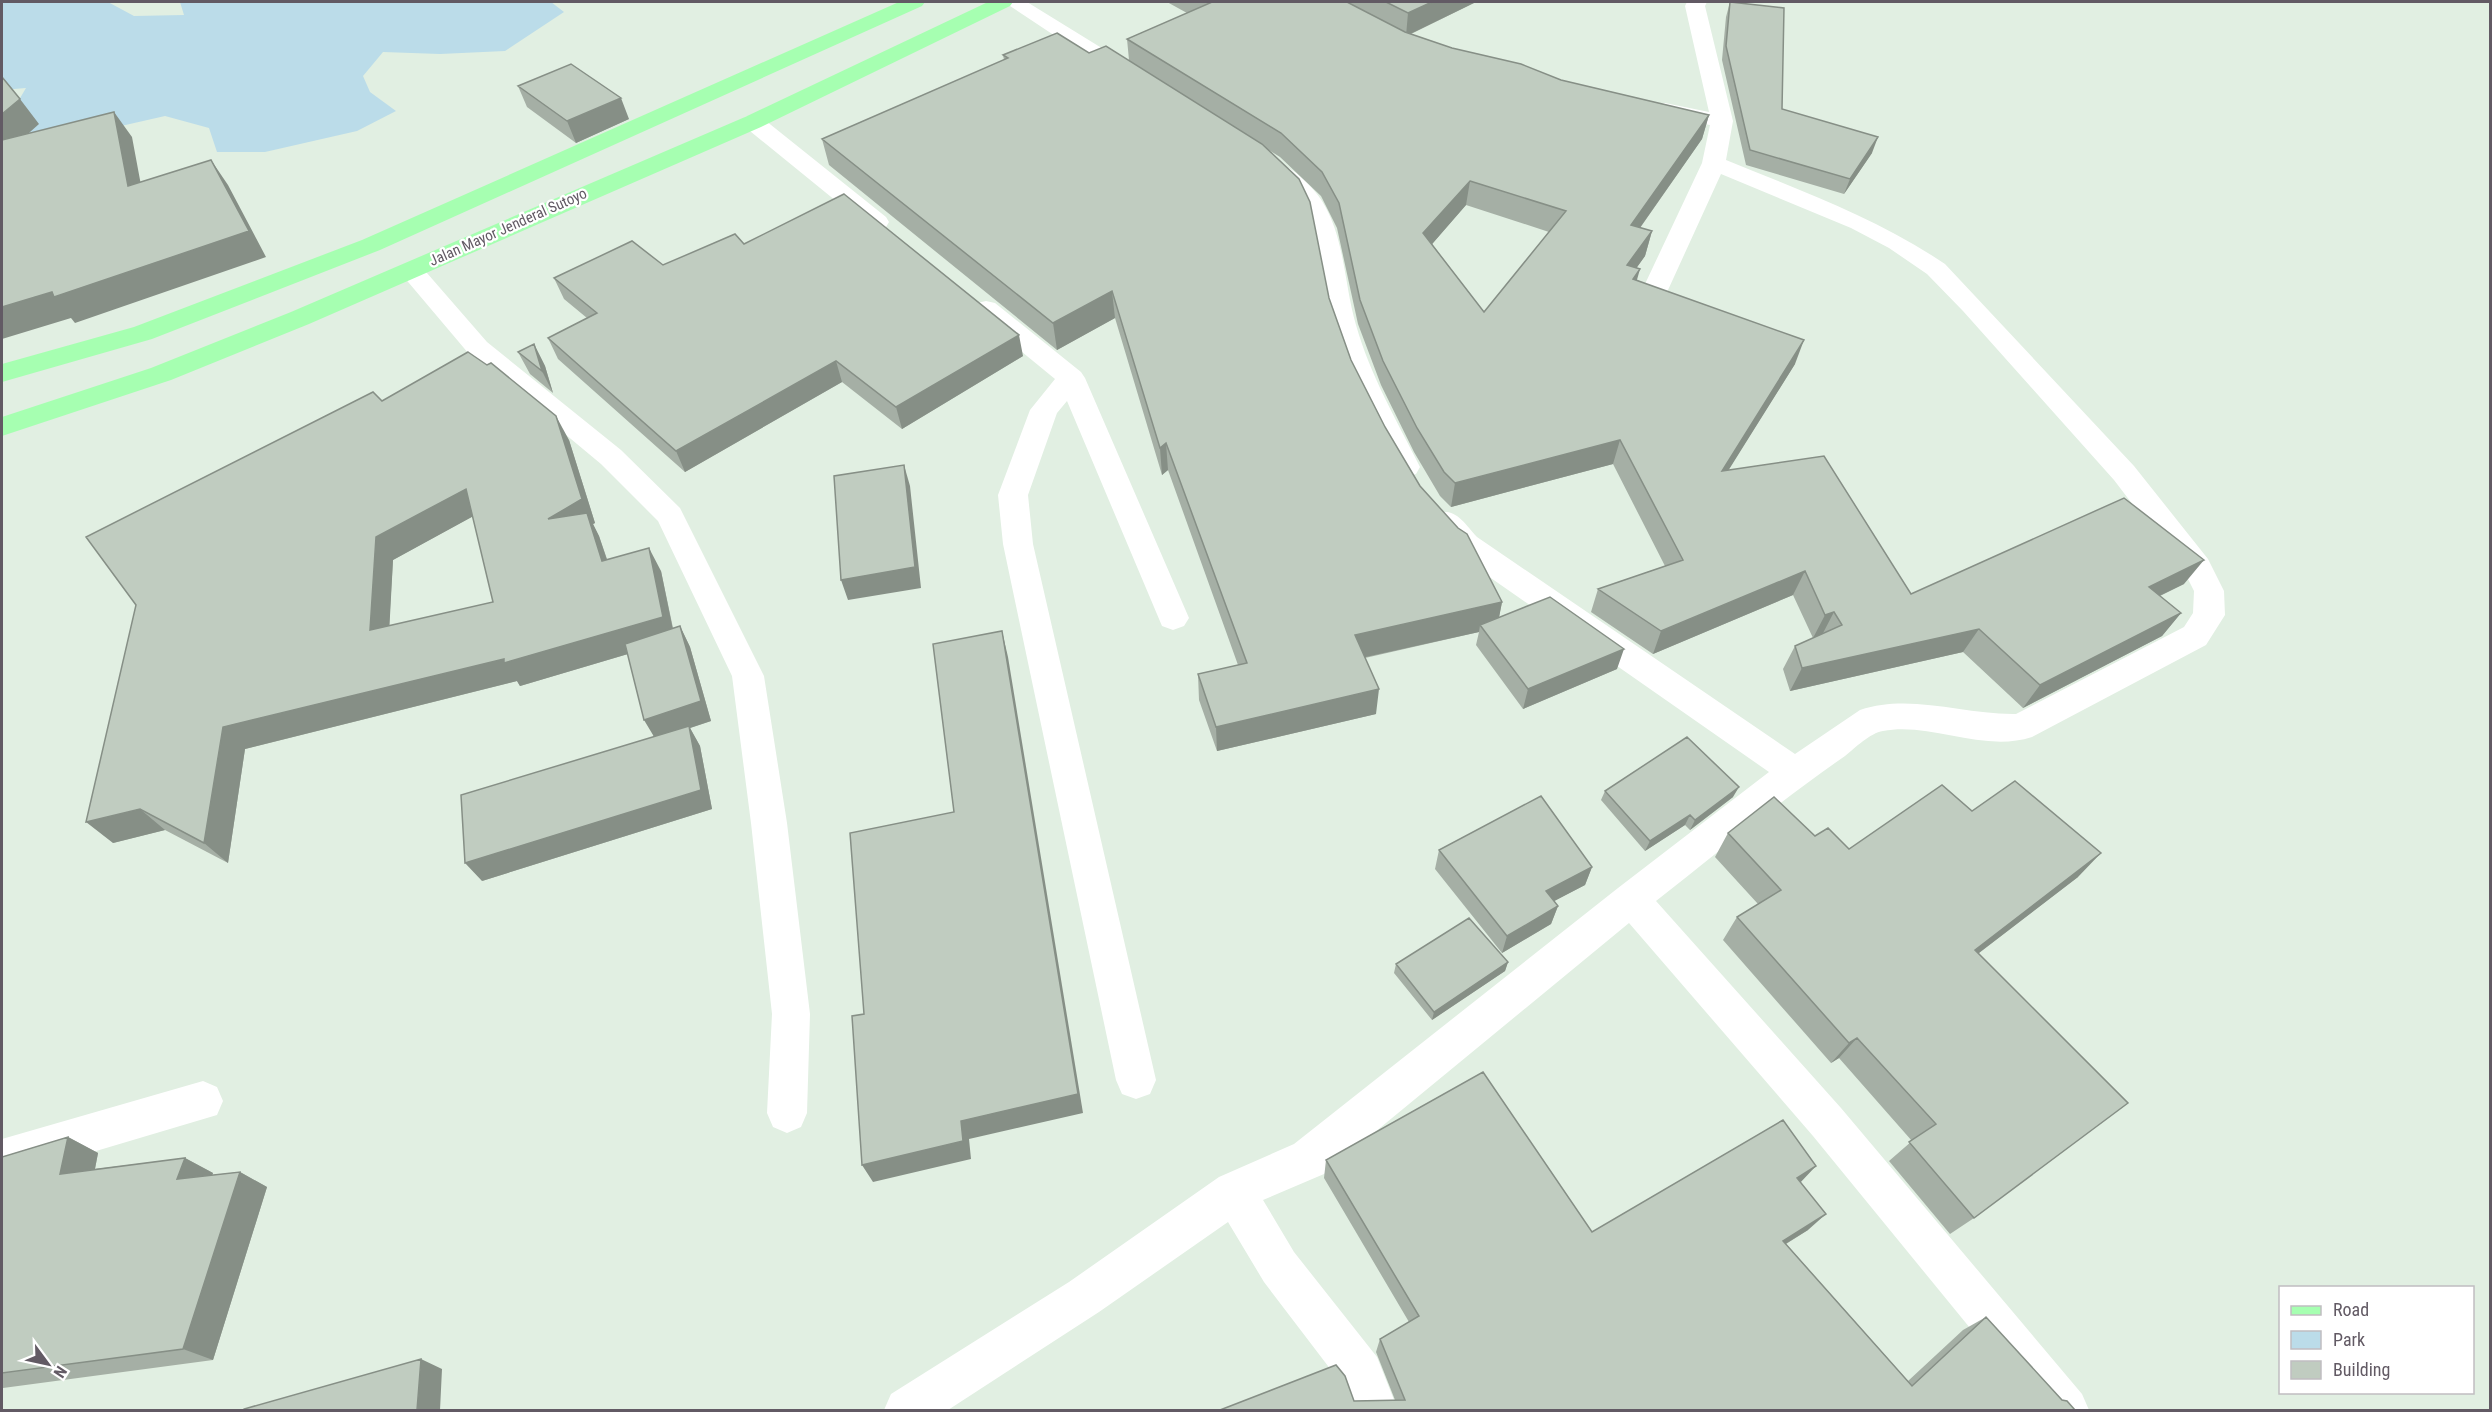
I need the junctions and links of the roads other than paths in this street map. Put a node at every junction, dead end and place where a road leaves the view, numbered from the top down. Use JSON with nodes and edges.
{"nodes":[{"id":1,"x":915,"y":2,"type":"edge"},
{"id":2,"x":1003,"y":2,"type":"edge"},
{"id":3,"x":1014,"y":2,"type":"edge"},
{"id":4,"x":1697,"y":2,"type":"edge"},
{"id":5,"x":1152,"y":89,"type":"edge"},
{"id":6,"x":1643,"y":105,"type":"edge"},
{"id":7,"x":1722,"y":121,"type":"junction"},
{"id":8,"x":753,"y":122,"type":"junction"},
{"id":9,"x":1261,"y":158,"type":"edge"},
{"id":10,"x":1714,"y":163,"type":"junction"},
{"id":11,"x":898,"y":239,"type":"edge"},
{"id":12,"x":411,"y":270,"type":"junction"},
{"id":13,"x":962,"y":290,"type":"edge"},
{"id":14,"x":1650,"y":301,"type":"edge"},
{"id":15,"x":2,"y":373,"type":"edge"},
{"id":16,"x":1071,"y":378,"type":"junction"},
{"id":17,"x":2,"y":427,"type":"edge"},
{"id":18,"x":1173,"y":618,"type":"dead end"},
{"id":19,"x":1794,"y":772,"type":"junction"},
{"id":20,"x":1631,"y":899,"type":"junction"},
{"id":21,"x":1136,"y":1080,"type":"dead end"},
{"id":22,"x":203,"y":1101,"type":"dead end"},
{"id":23,"x":787,"y":1113,"type":"dead end"},
{"id":24,"x":2,"y":1159,"type":"edge"},
{"id":25,"x":1234,"y":1192,"type":"junction"},
{"id":26,"x":907,"y":1410,"type":"edge"},
{"id":27,"x":1375,"y":1410,"type":"edge"},
{"id":28,"x":2066,"y":1410,"type":"edge"}],
"edges":[{"from":1,"to":15,"type":"main road"},
{"from":2,"to":8,"type":"main road","name":"Jalan Mayor Jenderal Sutoyo"},
{"from":3,"to":5,"type":"street"},
{"from":4,"to":7,"type":"street"},
{"from":6,"to":7,"type":"street"},
{"from":7,"to":10,"type":"street"},
{"from":8,"to":11,"type":"street"},
{"from":8,"to":12,"type":"main road","name":"Jalan Mayor Jenderal Sutoyo"},
{"from":9,"to":19,"type":"street"},
{"from":10,"to":14,"type":"street"},
{"from":10,"to":19,"type":"street"},
{"from":12,"to":17,"type":"main road","name":"Jalan Mayor Jenderal Sutoyo"},
{"from":12,"to":23,"type":"street"},
{"from":13,"to":16,"type":"street"},
{"from":16,"to":18,"type":"street"},
{"from":16,"to":21,"type":"street"},
{"from":19,"to":20,"type":"street"},
{"from":20,"to":25,"type":"street"},
{"from":20,"to":28,"type":"street"},
{"from":22,"to":24,"type":"street"},
{"from":25,"to":26,"type":"street"},
{"from":25,"to":27,"type":"street"}]}
